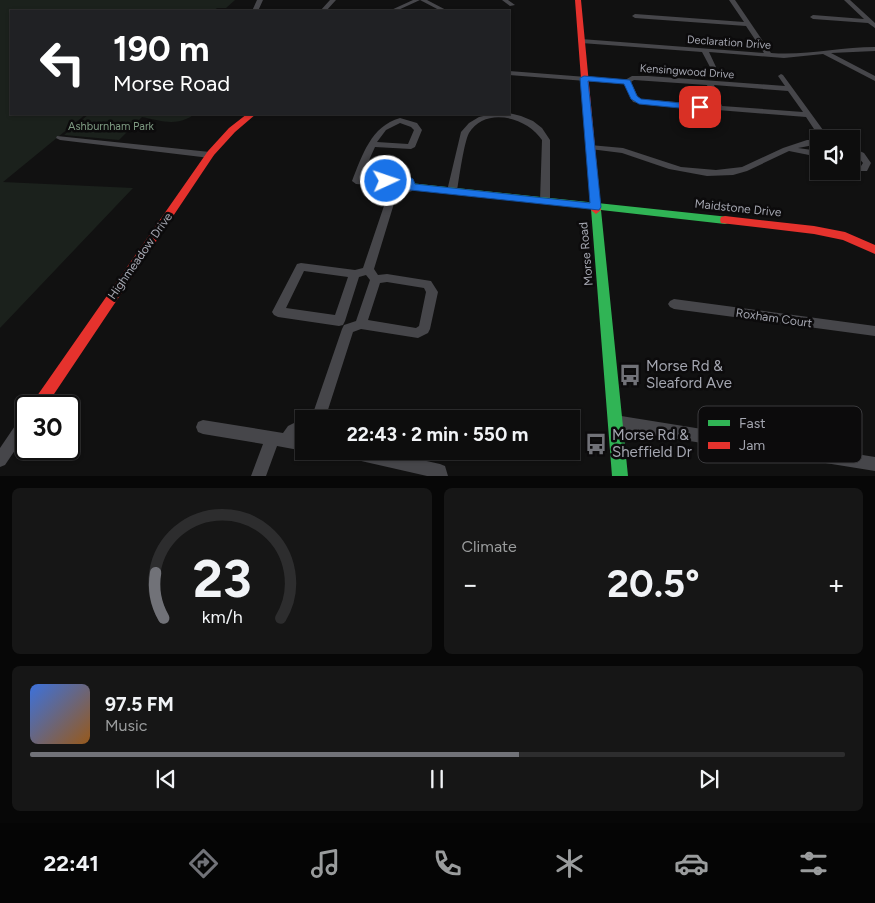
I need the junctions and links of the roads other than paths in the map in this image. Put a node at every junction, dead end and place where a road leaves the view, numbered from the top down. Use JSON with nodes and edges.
{"nodes":[{"id":1,"x":333,"y":0,"type":"edge"},
{"id":2,"x":418,"y":0,"type":"edge"},
{"id":3,"x":423,"y":0,"type":"edge"},
{"id":4,"x":505,"y":0,"type":"edge"},
{"id":5,"x":578,"y":0,"type":"edge"},
{"id":6,"x":732,"y":0,"type":"edge"},
{"id":7,"x":847,"y":0,"type":"edge"},
{"id":8,"x":512,"y":5,"type":"dead end"},
{"id":9,"x":324,"y":10,"type":"edge"},
{"id":10,"x":394,"y":10,"type":"edge"},
{"id":11,"x":443,"y":10,"type":"edge"},
{"id":12,"x":635,"y":16,"type":"dead end"},
{"id":13,"x":813,"y":17,"type":"dead end"},
{"id":14,"x":870,"y":21,"type":"junction"},
{"id":15,"x":749,"y":24,"type":"junction"},
{"id":16,"x":875,"y":26,"type":"edge"},
{"id":17,"x":581,"y":41,"type":"junction"},
{"id":18,"x":875,"y":49,"type":"edge"},
{"id":19,"x":705,"y":51,"type":"junction"},
{"id":20,"x":825,"y":53,"type":"junction"},
{"id":21,"x":769,"y":55,"type":"junction"},
{"id":22,"x":713,"y":67,"type":"dead end"},
{"id":23,"x":510,"y":73,"type":"edge"},
{"id":24,"x":782,"y":76,"type":"dead end"},
{"id":25,"x":584,"y":78,"type":"junction"},
{"id":26,"x":875,"y":79,"type":"edge"},
{"id":27,"x":627,"y":82,"type":"junction"},
{"id":28,"x":710,"y":83,"type":"junction"},
{"id":29,"x":790,"y":89,"type":"junction"},
{"id":30,"x":719,"y":109,"type":"junction"},
{"id":31,"x":251,"y":115,"type":"edge"},
{"id":32,"x":500,"y":115,"type":"edge"},
{"id":33,"x":510,"y":115,"type":"edge"},
{"id":34,"x":809,"y":115,"type":"junction"},
{"id":35,"x":819,"y":130,"type":"dead end"},
{"id":36,"x":60,"y":138,"type":"dead end"},
{"id":37,"x":810,"y":143,"type":"edge"},
{"id":38,"x":373,"y":144,"type":"junction"},
{"id":39,"x":590,"y":147,"type":"junction"},
{"id":40,"x":788,"y":149,"type":"junction"},
{"id":41,"x":810,"y":152,"type":"edge"},
{"id":42,"x":210,"y":154,"type":"junction"},
{"id":43,"x":860,"y":154,"type":"edge"},
{"id":44,"x":860,"y":169,"type":"edge"},
{"id":45,"x":384,"y":184,"type":"junction"},
{"id":46,"x":410,"y":186,"type":"junction"},
{"id":47,"x":452,"y":191,"type":"junction"},
{"id":48,"x":393,"y":194,"type":"junction"},
{"id":49,"x":545,"y":201,"type":"junction"},
{"id":50,"x":596,"y":207,"type":"junction"},
{"id":51,"x":875,"y":250,"type":"edge"},
{"id":52,"x":355,"y":274,"type":"junction"},
{"id":53,"x":372,"y":274,"type":"junction"},
{"id":54,"x":674,"y":304,"type":"dead end"},
{"id":55,"x":361,"y":324,"type":"junction"},
{"id":56,"x":343,"y":325,"type":"junction"},
{"id":57,"x":875,"y":331,"type":"edge"},
{"id":58,"x":45,"y":395,"type":"edge"},
{"id":59,"x":320,"y":410,"type":"edge"},
{"id":60,"x":615,"y":422,"type":"junction"},
{"id":61,"x":203,"y":427,"type":"dead end"},
{"id":62,"x":295,"y":430,"type":"edge"},
{"id":63,"x":698,"y":435,"type":"edge"},
{"id":64,"x":15,"y":438,"type":"edge"},
{"id":65,"x":279,"y":441,"type":"junction"},
{"id":66,"x":295,"y":443,"type":"edge"},
{"id":67,"x":0,"y":460,"type":"edge"},
{"id":68,"x":389,"y":460,"type":"edge"},
{"id":69,"x":862,"y":462,"type":"edge"},
{"id":70,"x":875,"y":464,"type":"edge"},
{"id":71,"x":258,"y":476,"type":"edge"},
{"id":72,"x":441,"y":476,"type":"edge"},
{"id":73,"x":620,"y":476,"type":"edge"}],
"edges":[{"from":1,"to":9,"type":"street"},
{"from":2,"to":10,"type":"street"},
{"from":3,"to":11,"type":"street"},
{"from":4,"to":8,"type":"street"},
{"from":5,"to":17,"type":"street","name":"Morse Road"},
{"from":6,"to":15,"type":"street"},
{"from":7,"to":14,"type":"street"},
{"from":12,"to":15,"type":"street"},
{"from":13,"to":14,"type":"street"},
{"from":14,"to":16,"type":"street"},
{"from":15,"to":21,"type":"street"},
{"from":17,"to":19,"type":"street","name":"Declaration Drive"},
{"from":17,"to":25,"type":"street","name":"Morse Road"},
{"from":18,"to":20,"type":"street","name":"Declaration Drive"},
{"from":19,"to":21,"type":"street","name":"Declaration Drive"},
{"from":19,"to":22,"type":"street"},
{"from":20,"to":21,"type":"street","name":"Declaration Drive"},
{"from":20,"to":26,"type":"street"},
{"from":23,"to":25,"type":"street","name":"Kensingwood Drive"},
{"from":24,"to":29,"type":"street"},
{"from":25,"to":27,"type":"street","name":"Kensingwood Drive"},
{"from":25,"to":39,"type":"street","name":"Morse Road"},
{"from":27,"to":28,"type":"street","name":"Kensingwood Drive"},
{"from":27,"to":30,"type":"street"},
{"from":28,"to":29,"type":"street","name":"Kensingwood Drive"},
{"from":28,"to":30,"type":"street"},
{"from":29,"to":34,"type":"street"},
{"from":30,"to":34,"type":"street"},
{"from":31,"to":42,"type":"street","name":"Highmeadow Drive"},
{"from":32,"to":47,"type":"street"},
{"from":33,"to":49,"type":"street"},
{"from":34,"to":35,"type":"street"},
{"from":36,"to":42,"type":"street"},
{"from":37,"to":40,"type":"street"},
{"from":38,"to":38,"type":"street"},
{"from":38,"to":45,"type":"street"},
{"from":39,"to":40,"type":"street"},
{"from":39,"to":50,"type":"street","name":"Morse Road"},
{"from":40,"to":41,"type":"street"},
{"from":42,"to":58,"type":"street","name":"Highmeadow Drive"},
{"from":43,"to":44,"type":"street"},
{"from":45,"to":46,"type":"street"},
{"from":45,"to":48,"type":"street"},
{"from":46,"to":47,"type":"street","name":"Maidstone Drive"},
{"from":46,"to":48,"type":"street"},
{"from":47,"to":49,"type":"street","name":"Maidstone Drive"},
{"from":48,"to":53,"type":"street"},
{"from":49,"to":50,"type":"street","name":"Maidstone Drive"},
{"from":50,"to":51,"type":"street","name":"Maidstone Drive"},
{"from":50,"to":60,"type":"street","name":"Morse Road"},
{"from":52,"to":53,"type":"street"},
{"from":52,"to":56,"type":"street"},
{"from":52,"to":56,"type":"street"},
{"from":53,"to":55,"type":"street"},
{"from":53,"to":55,"type":"street"},
{"from":54,"to":57,"type":"street","name":"Roxham Court"},
{"from":55,"to":56,"type":"street"},
{"from":56,"to":59,"type":"street"},
{"from":60,"to":63,"type":"street"},
{"from":60,"to":73,"type":"street","name":"Morse Road"},
{"from":61,"to":65,"type":"street"},
{"from":62,"to":65,"type":"street"},
{"from":64,"to":67,"type":"street"},
{"from":65,"to":66,"type":"street"},
{"from":65,"to":71,"type":"street"},
{"from":68,"to":72,"type":"street"},
{"from":69,"to":70,"type":"street"}]}
